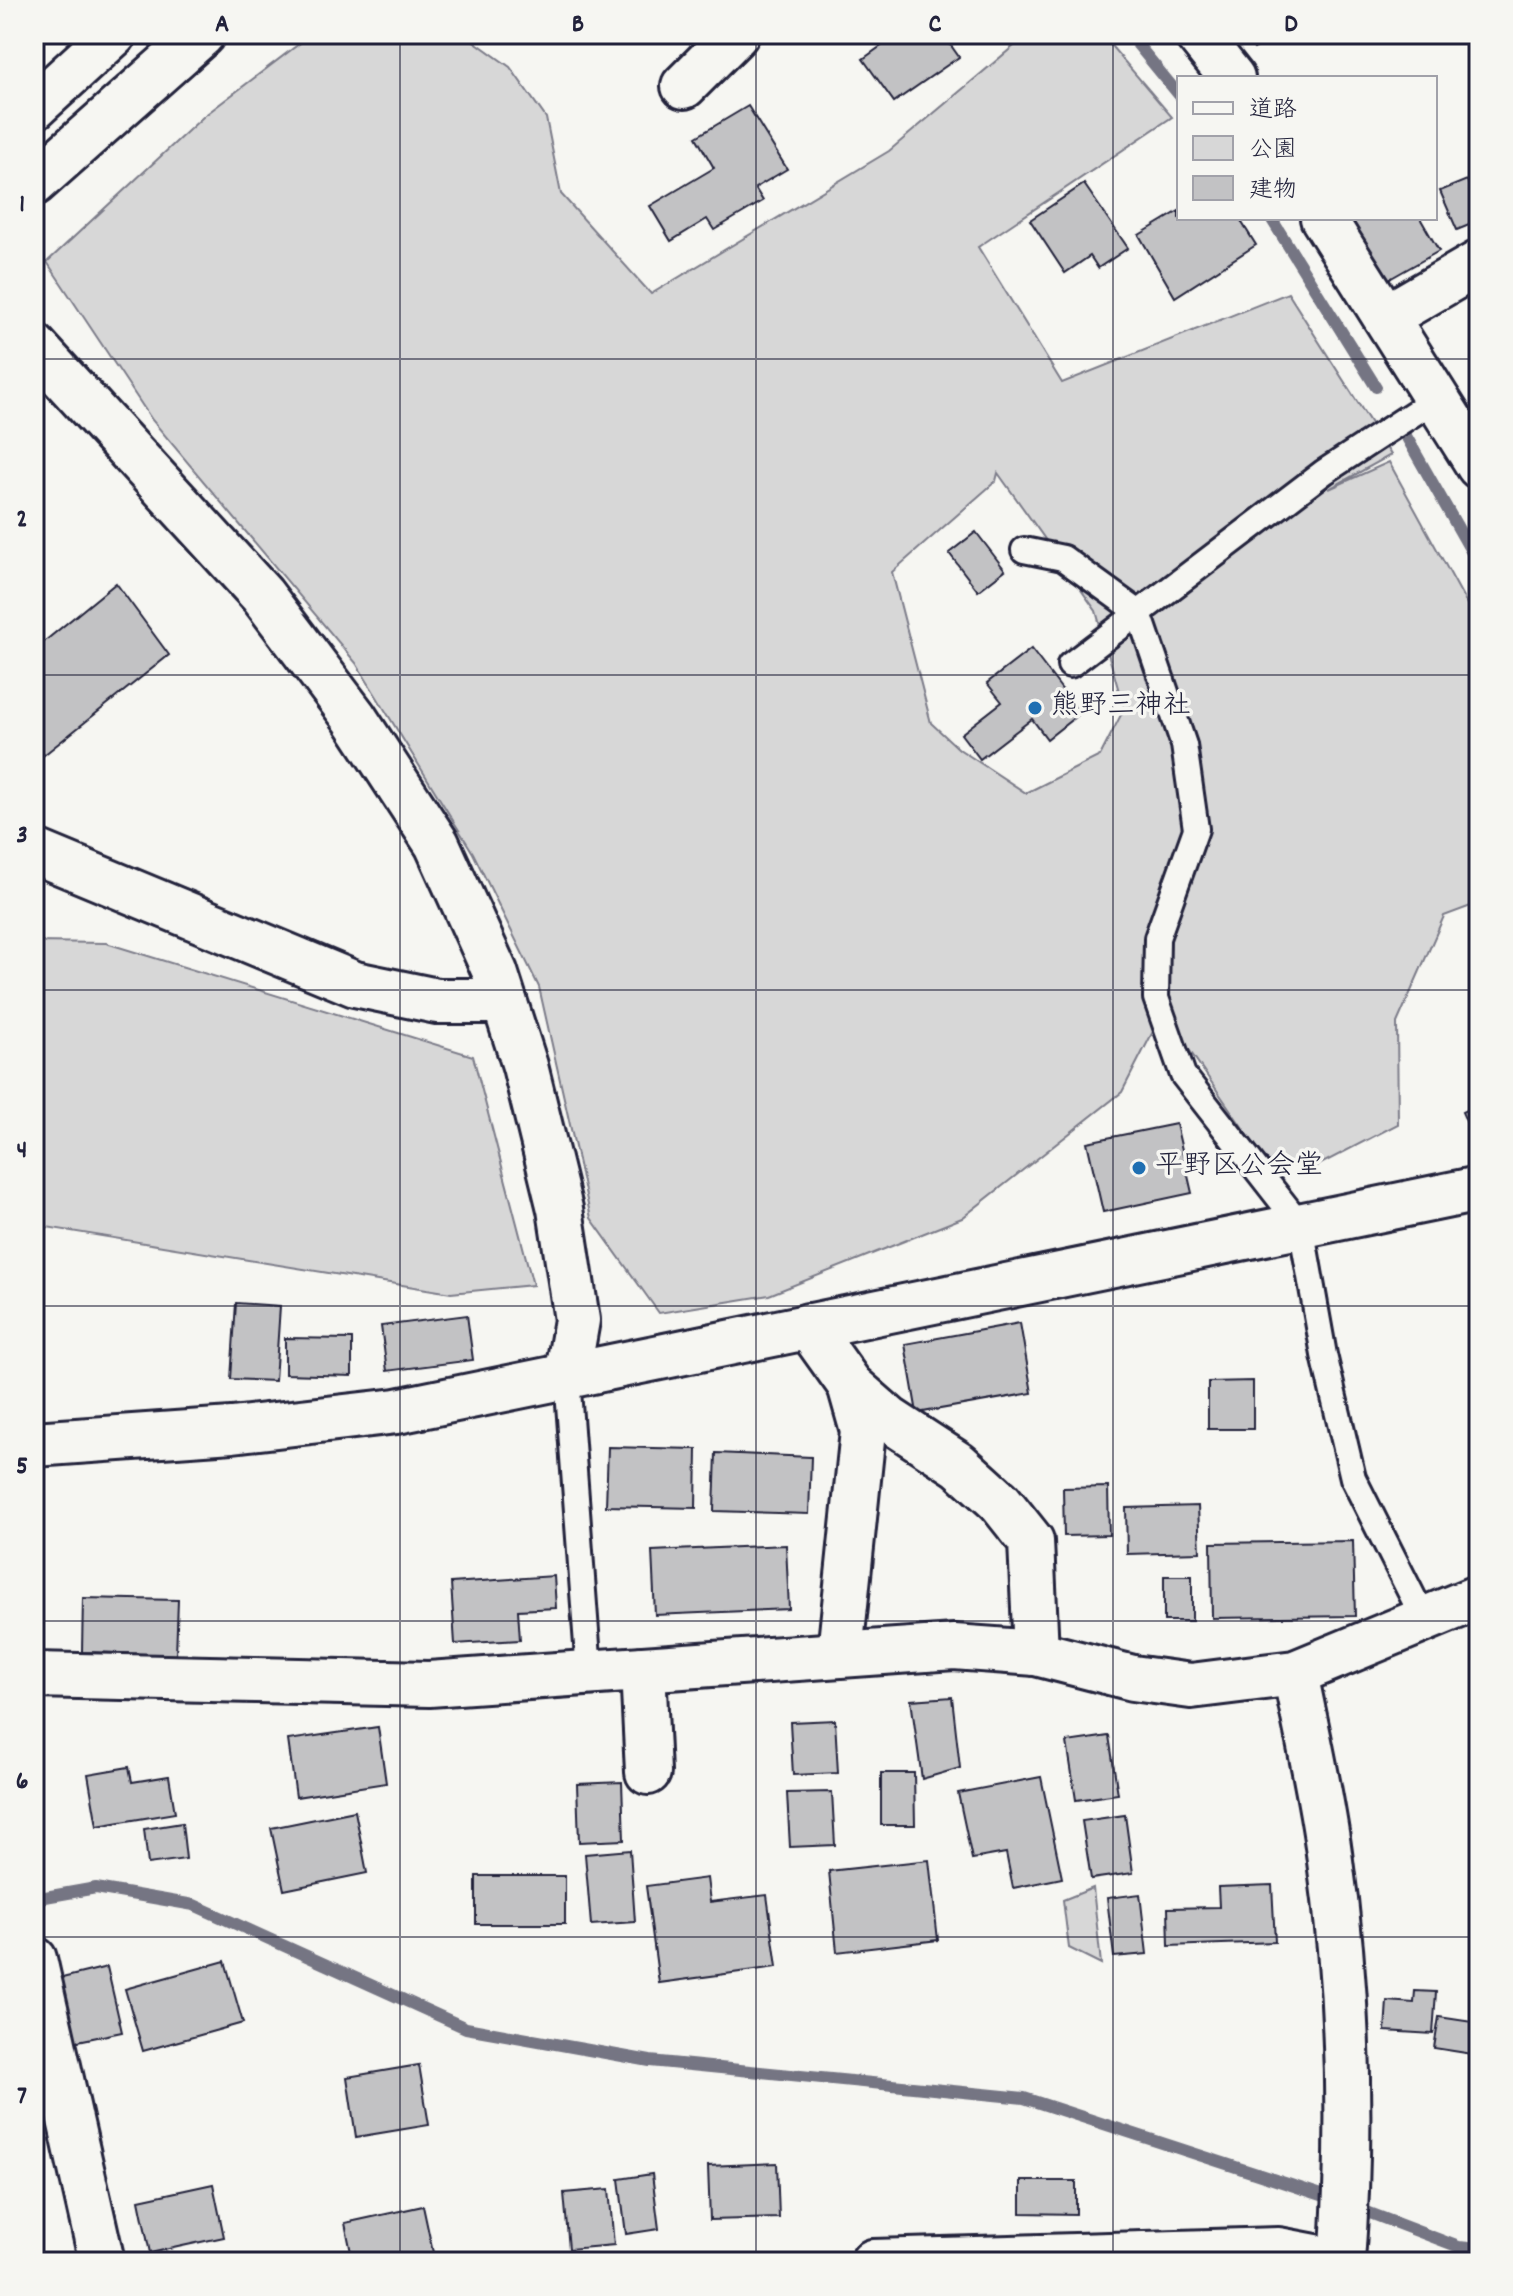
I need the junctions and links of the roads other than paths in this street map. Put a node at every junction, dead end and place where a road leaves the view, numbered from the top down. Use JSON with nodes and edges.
{"nodes":[{"id":1,"x":114,"y":34,"type":"edge"},
{"id":2,"x":202,"y":34,"type":"edge"},
{"id":3,"x":736,"y":34,"type":"edge"},
{"id":4,"x":1197,"y":34,"type":"edge"},
{"id":5,"x":1230,"y":76,"type":"edge"},
{"id":6,"x":684,"y":86,"type":"dead end"},
{"id":7,"x":34,"y":107,"type":"edge"},
{"id":8,"x":34,"y":183,"type":"edge"},
{"id":9,"x":1324,"y":220,"type":"edge"},
{"id":10,"x":1479,"y":263,"type":"edge"},
{"id":11,"x":1386,"y":317,"type":"junction"},
{"id":12,"x":34,"y":346,"type":"edge"},
{"id":13,"x":1437,"y":398,"type":"junction"},
{"id":14,"x":1479,"y":466,"type":"edge"},
{"id":15,"x":1024,"y":550,"type":"dead end"},
{"id":16,"x":1139,"y":613,"type":"junction"},
{"id":17,"x":1070,"y":665,"type":"dead end"},
{"id":18,"x":34,"y":851,"type":"edge"},
{"id":19,"x":504,"y":1001,"type":"junction"},
{"id":20,"x":1479,"y":1189,"type":"edge"},
{"id":21,"x":1301,"y":1226,"type":"junction"},
{"id":22,"x":808,"y":1326,"type":"junction"},
{"id":23,"x":567,"y":1377,"type":"junction"},
{"id":24,"x":850,"y":1385,"type":"junction"},
{"id":25,"x":34,"y":1444,"type":"edge"},
{"id":26,"x":1479,"y":1597,"type":"edge"},
{"id":27,"x":1424,"y":1619,"type":"junction"},
{"id":28,"x":840,"y":1653,"type":"junction"},
{"id":29,"x":1036,"y":1653,"type":"junction"},
{"id":30,"x":643,"y":1669,"type":"junction"},
{"id":31,"x":589,"y":1672,"type":"junction"},
{"id":32,"x":1295,"y":1673,"type":"junction"},
{"id":33,"x":34,"y":1675,"type":"edge"},
{"id":34,"x":648,"y":1772,"type":"dead end"},
{"id":35,"x":34,"y":1959,"type":"edge"},
{"id":36,"x":1174,"y":2258,"type":"edge"},
{"id":37,"x":102,"y":2262,"type":"edge"},
{"id":38,"x":873,"y":2262,"type":"edge"}],
"edges":[{"from":1,"to":7,"type":"street"},
{"from":2,"to":8,"type":"street"},
{"from":3,"to":6,"type":"street"},
{"from":4,"to":5,"type":"street"},
{"from":9,"to":11,"type":"street"},
{"from":10,"to":11,"type":"street"},
{"from":11,"to":13,"type":"street"},
{"from":12,"to":19,"type":"street"},
{"from":13,"to":14,"type":"street"},
{"from":13,"to":16,"type":"lane"},
{"from":15,"to":16,"type":"lane"},
{"from":16,"to":17,"type":"lane"},
{"from":16,"to":21,"type":"lane"},
{"from":18,"to":19,"type":"street"},
{"from":19,"to":23,"type":"street"},
{"from":20,"to":21,"type":"street"},
{"from":21,"to":22,"type":"street"},
{"from":21,"to":27,"type":"lane"},
{"from":22,"to":23,"type":"street"},
{"from":22,"to":24,"type":"street"},
{"from":23,"to":25,"type":"street"},
{"from":23,"to":31,"type":"lane"},
{"from":24,"to":28,"type":"street"},
{"from":24,"to":29,"type":"street"},
{"from":26,"to":27,"type":"street"},
{"from":27,"to":32,"type":"street"},
{"from":28,"to":29,"type":"street"},
{"from":28,"to":30,"type":"street"},
{"from":29,"to":32,"type":"street"},
{"from":30,"to":31,"type":"street"},
{"from":30,"to":34,"type":"street"},
{"from":31,"to":33,"type":"street"},
{"from":32,"to":36,"type":"street"},
{"from":35,"to":37,"type":"street"},
{"from":36,"to":38,"type":"street"}]}
